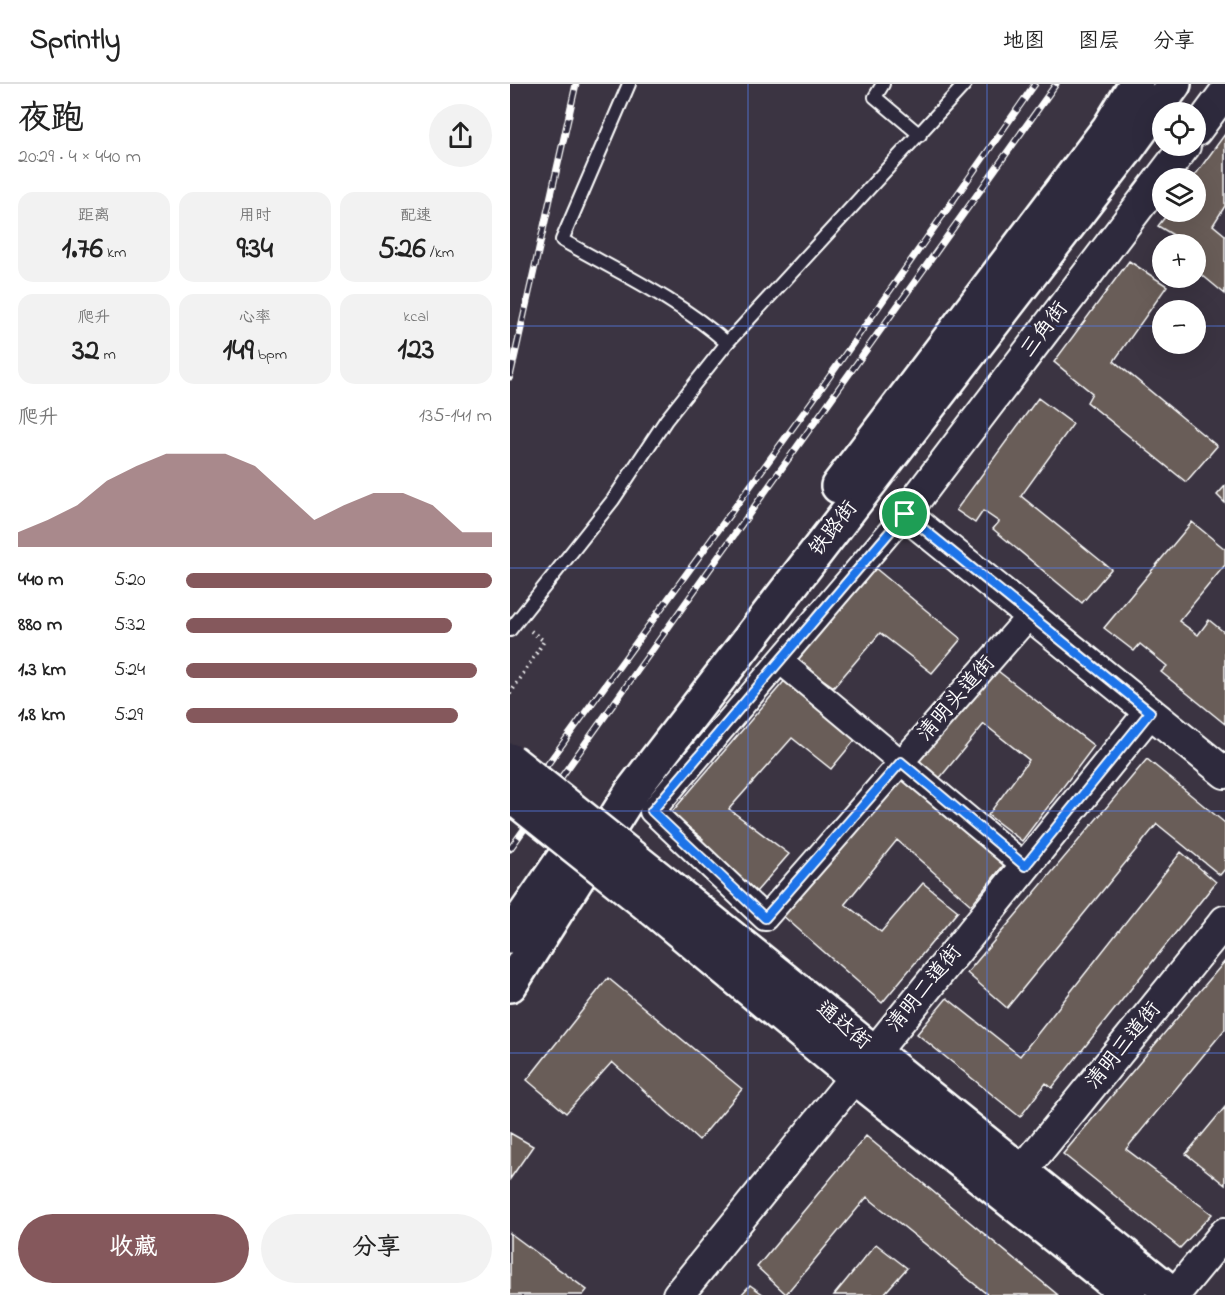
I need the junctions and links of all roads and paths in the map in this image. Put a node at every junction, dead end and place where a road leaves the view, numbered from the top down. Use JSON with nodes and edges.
{"nodes":[{"id":1,"x":629,"y":84,"type":"edge"},
{"id":2,"x":883,"y":84,"type":"edge"},
{"id":3,"x":965,"y":84,"type":"edge"},
{"id":4,"x":1136,"y":84,"type":"edge"},
{"id":5,"x":1174,"y":84,"type":"edge"},
{"id":6,"x":1225,"y":92,"type":"edge"},
{"id":7,"x":1206,"y":118,"type":"edge"},
{"id":8,"x":920,"y":135,"type":"junction"},
{"id":9,"x":1177,"y":156,"type":"edge"},
{"id":10,"x":727,"y":343,"type":"junction"},
{"id":11,"x":905,"y":514,"type":"junction"},
{"id":12,"x":1030,"y":615,"type":"junction"},
{"id":13,"x":513,"y":625,"type":"edge"},
{"id":14,"x":780,"y":661,"type":"junction"},
{"id":15,"x":510,"y":694,"type":"edge"},
{"id":16,"x":1150,"y":712,"type":"junction"},
{"id":17,"x":510,"y":760,"type":"edge"},
{"id":18,"x":901,"y":762,"type":"junction"},
{"id":19,"x":1225,"y":773,"type":"edge"},
{"id":20,"x":510,"y":795,"type":"edge"},
{"id":21,"x":1025,"y":866,"type":"junction"},
{"id":22,"x":660,"y":897,"type":"junction"},
{"id":23,"x":1225,"y":921,"type":"edge"},
{"id":24,"x":510,"y":936,"type":"edge"},
{"id":25,"x":510,"y":985,"type":"edge"},
{"id":26,"x":875,"y":1052,"type":"junction"},
{"id":27,"x":855,"y":1077,"type":"junction"},
{"id":28,"x":1023,"y":1170,"type":"junction"},
{"id":29,"x":1225,"y":1233,"type":"edge"},
{"id":30,"x":678,"y":1295,"type":"edge"},
{"id":31,"x":1129,"y":1295,"type":"edge"},
{"id":32,"x":1174,"y":1295,"type":"edge"}],
"edges":[{"from":1,"to":10,"type":"lane"},
{"from":2,"to":8,"type":"lane"},
{"from":3,"to":8,"type":"lane"},
{"from":4,"to":24,"type":"main road","name":"铁路街"},
{"from":5,"to":25,"type":"main road","name":"铁路街"},
{"from":6,"to":7,"type":"street"},
{"from":8,"to":10,"type":"lane"},
{"from":9,"to":11,"type":"street","name":"三角街"},
{"from":10,"to":13,"type":"lane"},
{"from":11,"to":12,"type":"street"},
{"from":11,"to":14,"type":"street"},
{"from":12,"to":16,"type":"street"},
{"from":12,"to":18,"type":"street","name":"清明头道街"},
{"from":13,"to":15,"type":"path"},
{"from":14,"to":18,"type":"street"},
{"from":14,"to":18,"type":"street","name":"清明头道街"},
{"from":16,"to":19,"type":"street"},
{"from":16,"to":21,"type":"street","name":"清明二道街"},
{"from":17,"to":22,"type":"main road","name":"通达街","bridge":true},
{"from":18,"to":21,"type":"street"},
{"from":20,"to":22,"type":"main road","bridge":true},
{"from":21,"to":26,"type":"street","name":"清明二道街"},
{"from":22,"to":26,"type":"main road","name":"通达街"},
{"from":22,"to":27,"type":"main road","name":"通达街"},
{"from":23,"to":28,"type":"street","name":"清明三道街"},
{"from":26,"to":27,"type":"street","name":"清明二道街"},
{"from":26,"to":28,"type":"main road","name":"通达街"},
{"from":27,"to":30,"type":"street","name":"清明二道街"},
{"from":27,"to":31,"type":"main road","name":"通达街"},
{"from":28,"to":32,"type":"main road","name":"通达街"},
{"from":29,"to":32,"type":"street"}]}
